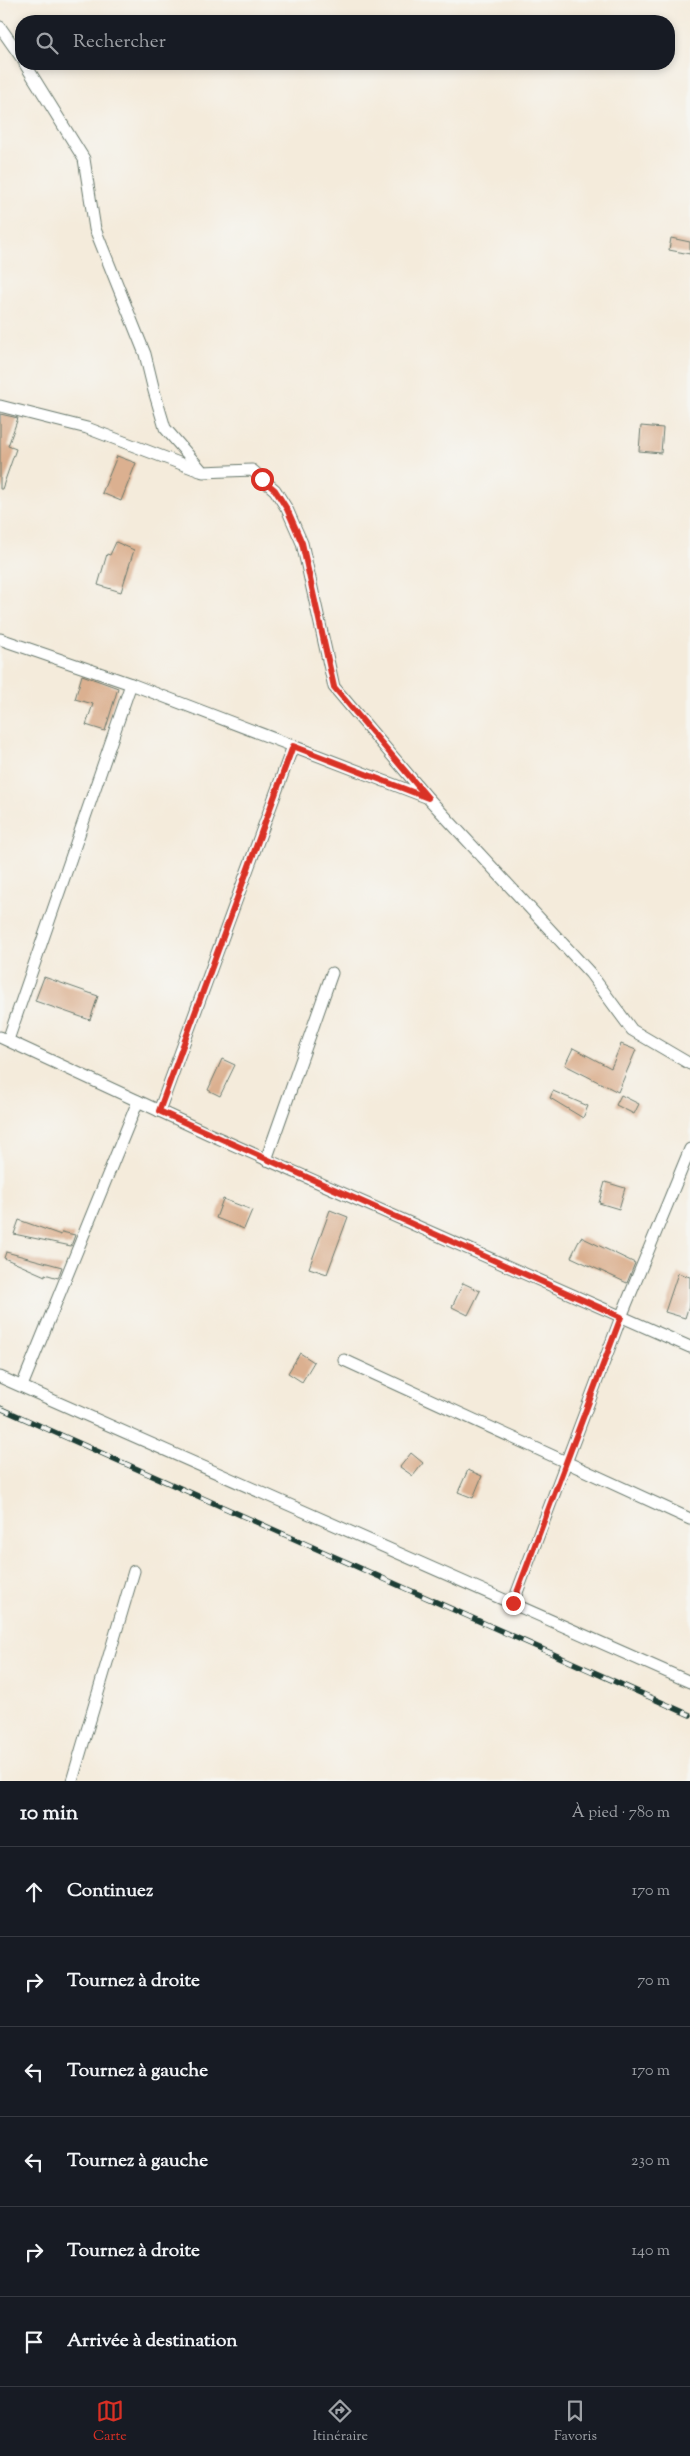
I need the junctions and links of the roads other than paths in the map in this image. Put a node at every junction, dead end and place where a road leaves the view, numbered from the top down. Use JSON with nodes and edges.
{"nodes":[{"id":1,"x":0,"y":28,"type":"edge"},
{"id":2,"x":15,"y":49,"type":"edge"},
{"id":3,"x":29,"y":70,"type":"edge"},
{"id":4,"x":0,"y":406,"type":"edge"},
{"id":5,"x":203,"y":472,"type":"junction"},
{"id":6,"x":0,"y":639,"type":"edge"},
{"id":7,"x":131,"y":684,"type":"junction"},
{"id":8,"x":293,"y":746,"type":"junction"},
{"id":9,"x":428,"y":798,"type":"junction"},
{"id":10,"x":332,"y":973,"type":"dead end"},
{"id":11,"x":4,"y":1038,"type":"edge"},
{"id":12,"x":690,"y":1064,"type":"edge"},
{"id":13,"x":138,"y":1101,"type":"junction"},
{"id":14,"x":159,"y":1111,"type":"junction"},
{"id":15,"x":690,"y":1149,"type":"edge"},
{"id":16,"x":266,"y":1160,"type":"junction"},
{"id":17,"x":621,"y":1317,"type":"junction"},
{"id":18,"x":690,"y":1347,"type":"edge"},
{"id":19,"x":344,"y":1360,"type":"dead end"},
{"id":20,"x":0,"y":1376,"type":"edge"},
{"id":21,"x":22,"y":1386,"type":"junction"},
{"id":22,"x":566,"y":1462,"type":"junction"},
{"id":23,"x":690,"y":1519,"type":"edge"},
{"id":24,"x":134,"y":1571,"type":"dead end"},
{"id":25,"x":513,"y":1603,"type":"junction"},
{"id":26,"x":690,"y":1682,"type":"edge"},
{"id":27,"x":72,"y":1781,"type":"edge"}],
"edges":[{"from":1,"to":2,"type":"street"},
{"from":3,"to":5,"type":"street"},
{"from":4,"to":5,"type":"street"},
{"from":5,"to":9,"type":"street"},
{"from":6,"to":7,"type":"street"},
{"from":7,"to":8,"type":"street"},
{"from":7,"to":11,"type":"street"},
{"from":8,"to":9,"type":"street"},
{"from":8,"to":14,"type":"street"},
{"from":9,"to":12,"type":"street"},
{"from":10,"to":16,"type":"street"},
{"from":11,"to":13,"type":"street"},
{"from":13,"to":14,"type":"street"},
{"from":13,"to":21,"type":"street"},
{"from":14,"to":16,"type":"street"},
{"from":15,"to":17,"type":"street"},
{"from":16,"to":17,"type":"street"},
{"from":17,"to":18,"type":"street"},
{"from":17,"to":22,"type":"street"},
{"from":19,"to":22,"type":"street"},
{"from":20,"to":21,"type":"street"},
{"from":21,"to":25,"type":"street"},
{"from":22,"to":23,"type":"street"},
{"from":22,"to":25,"type":"street"},
{"from":24,"to":27,"type":"street"},
{"from":25,"to":26,"type":"street"}]}
